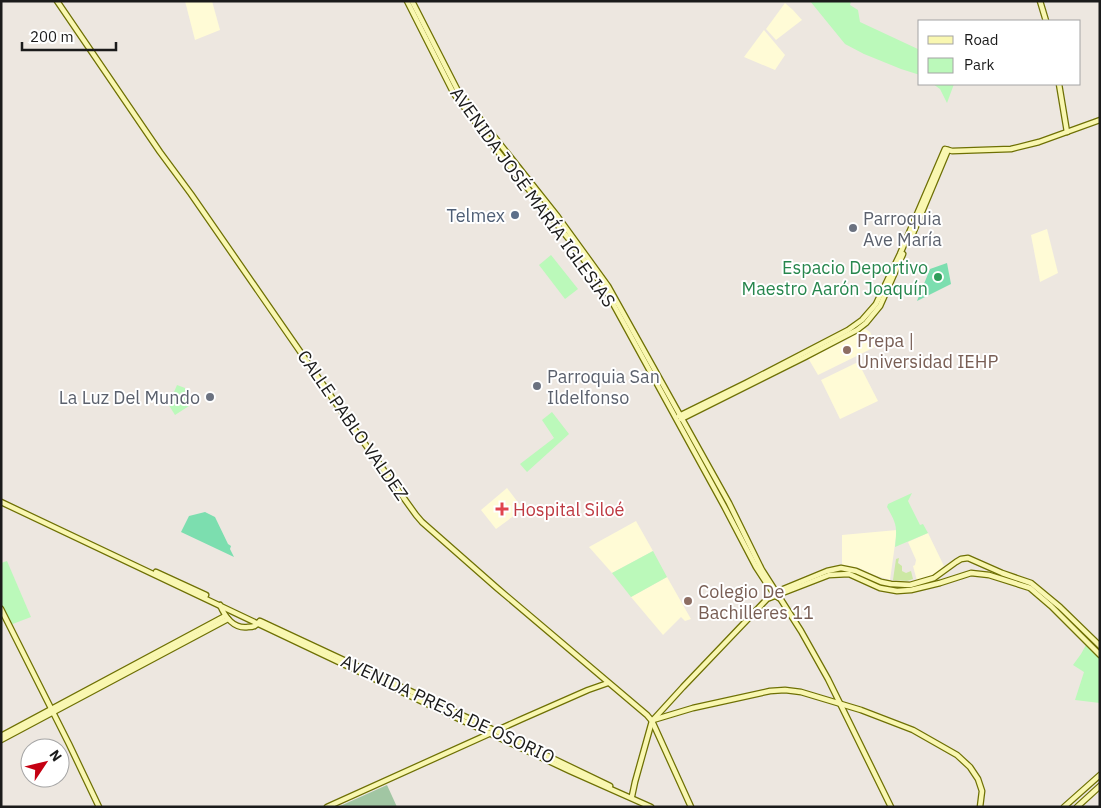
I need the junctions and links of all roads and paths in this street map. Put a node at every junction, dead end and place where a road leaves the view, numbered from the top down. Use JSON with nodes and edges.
{"nodes":[{"id":1,"x":57,"y":1,"type":"edge"},
{"id":2,"x":407,"y":1,"type":"edge"},
{"id":3,"x":412,"y":1,"type":"edge"},
{"id":4,"x":1040,"y":1,"type":"edge"},
{"id":5,"x":1046,"y":20,"type":"edge"},
{"id":6,"x":1059,"y":85,"type":"edge"},
{"id":7,"x":1100,"y":120,"type":"edge"},
{"id":8,"x":1067,"y":132,"type":"junction"},
{"id":9,"x":679,"y":418,"type":"junction"},
{"id":10,"x":1,"y":500,"type":"edge"},
{"id":11,"x":777,"y":595,"type":"junction"},
{"id":12,"x":1055,"y":602,"type":"junction"},
{"id":13,"x":220,"y":603,"type":"junction"},
{"id":14,"x":1051,"y":606,"type":"junction"},
{"id":15,"x":1,"y":609,"type":"edge"},
{"id":16,"x":226,"y":617,"type":"junction"},
{"id":17,"x":259,"y":622,"type":"junction"},
{"id":18,"x":1100,"y":646,"type":"edge"},
{"id":19,"x":1100,"y":655,"type":"edge"},
{"id":20,"x":608,"y":683,"type":"junction"},
{"id":21,"x":841,"y":704,"type":"junction"},
{"id":22,"x":52,"y":711,"type":"junction"},
{"id":23,"x":652,"y":721,"type":"junction"},
{"id":24,"x":496,"y":731,"type":"junction"},
{"id":25,"x":490,"y":733,"type":"junction"},
{"id":26,"x":1,"y":736,"type":"edge"},
{"id":27,"x":1,"y":740,"type":"edge"},
{"id":28,"x":1100,"y":775,"type":"edge"},
{"id":29,"x":1100,"y":786,"type":"edge"},
{"id":30,"x":634,"y":798,"type":"junction"},
{"id":31,"x":1068,"y":806,"type":"edge"},
{"id":32,"x":99,"y":807,"type":"edge"},
{"id":33,"x":327,"y":807,"type":"edge"},
{"id":34,"x":651,"y":807,"type":"edge"},
{"id":35,"x":691,"y":807,"type":"edge"},
{"id":36,"x":891,"y":807,"type":"edge"},
{"id":37,"x":980,"y":807,"type":"edge"},
{"id":38,"x":1077,"y":807,"type":"edge"}],
"edges":[{"from":1,"to":20,"type":"street","name":"CALLE PABLO VALDEZ"},
{"from":2,"to":9,"type":"street","name":"AVENIDA JOSÉ MARÍA IGLESIAS"},
{"from":3,"to":9,"type":"street","name":"AVENIDA JOSÉ MARÍA IGLESIAS"},
{"from":4,"to":5,"type":"street"},
{"from":6,"to":8,"type":"street"},
{"from":7,"to":8,"type":"street"},
{"from":8,"to":9,"type":"street"},
{"from":9,"to":11,"type":"street","name":"AVENIDA JOSÉ MARÍA IGLESIAS"},
{"from":10,"to":13,"type":"street","name":"AVENIDA PRESA DE OSORIO"},
{"from":11,"to":12,"type":"street"},
{"from":11,"to":14,"type":"street"},
{"from":11,"to":21,"type":"street","name":"AVENIDA JOSÉ MARÍA IGLESIAS"},
{"from":11,"to":23,"type":"street"},
{"from":12,"to":14,"type":"street"},
{"from":12,"to":18,"type":"street"},
{"from":13,"to":16,"type":"street"},
{"from":13,"to":17,"type":"street","name":"AVENIDA PRESA DE OSORIO"},
{"from":14,"to":19,"type":"street"},
{"from":15,"to":22,"type":"street"},
{"from":16,"to":17,"type":"street","name":"AVENIDA PRESA DE OSORIO"},
{"from":16,"to":22,"type":"street"},
{"from":17,"to":24,"type":"street","name":"AVENIDA PRESA DE OSORIO"},
{"from":17,"to":25,"type":"street","name":"AVENIDA PRESA DE OSORIO"},
{"from":20,"to":23,"type":"street","name":"CALLE PABLO VALDEZ"},
{"from":20,"to":24,"type":"street"},
{"from":21,"to":23,"type":"street"},
{"from":21,"to":36,"type":"street","name":"AVENIDA JOSÉ MARÍA IGLESIAS"},
{"from":21,"to":37,"type":"street"},
{"from":22,"to":26,"type":"street"},
{"from":22,"to":27,"type":"street"},
{"from":22,"to":32,"type":"street"},
{"from":23,"to":30,"type":"street"},
{"from":23,"to":35,"type":"street","name":"CALLE PABLO VALDEZ"},
{"from":24,"to":25,"type":"street"},
{"from":24,"to":30,"type":"street","name":"AVENIDA PRESA DE OSORIO"},
{"from":25,"to":30,"type":"street","name":"AVENIDA PRESA DE OSORIO"},
{"from":25,"to":33,"type":"street"},
{"from":28,"to":31,"type":"street"},
{"from":29,"to":38,"type":"street"},
{"from":30,"to":34,"type":"street","name":"AVENIDA PRESA DE OSORIO"}]}
